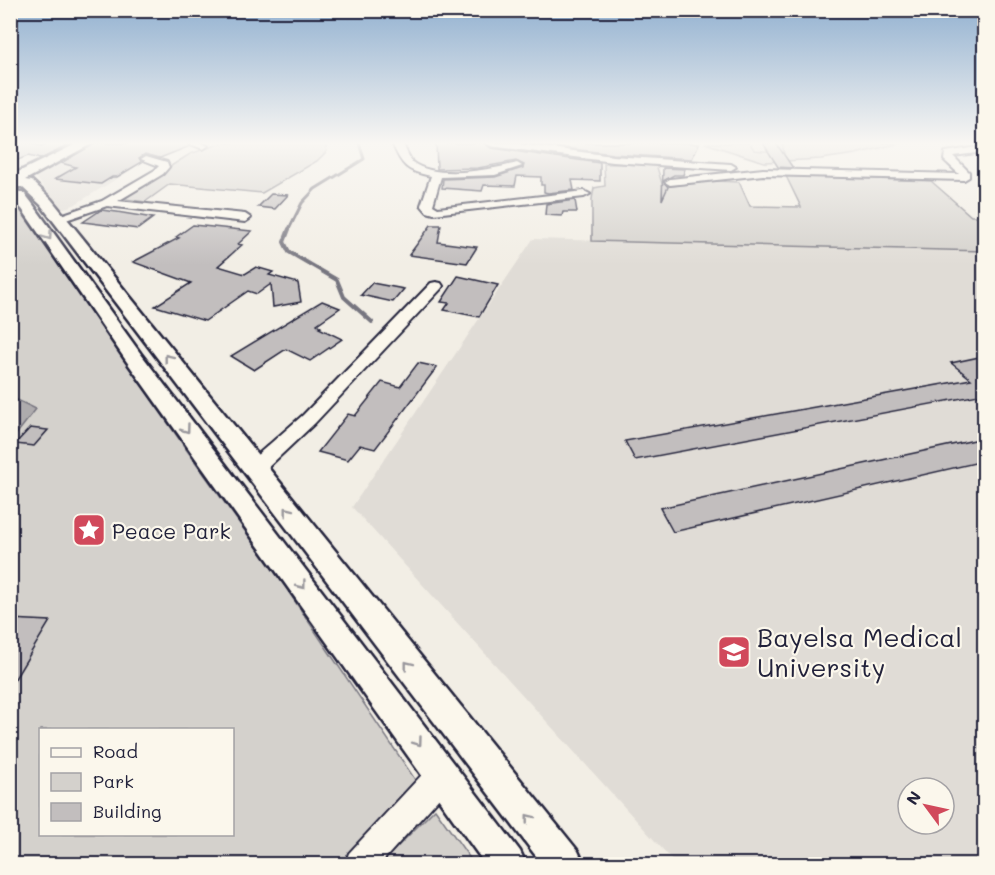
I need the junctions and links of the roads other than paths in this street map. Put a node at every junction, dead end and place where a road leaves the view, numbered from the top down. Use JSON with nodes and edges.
{"nodes":[{"id":1,"x":13,"y":184,"type":"edge"},
{"id":2,"x":17,"y":184,"type":"edge"},
{"id":3,"x":139,"y":184,"type":"edge"},
{"id":4,"x":434,"y":184,"type":"edge"},
{"id":5,"x":584,"y":194,"type":"dead end"},
{"id":6,"x":106,"y":203,"type":"junction"},
{"id":7,"x":245,"y":218,"type":"dead end"},
{"id":8,"x":59,"y":219,"type":"junction"},
{"id":9,"x":436,"y":286,"type":"dead end"},
{"id":10,"x":255,"y":468,"type":"junction"},
{"id":11,"x":441,"y":775,"type":"junction"},
{"id":12,"x":360,"y":864,"type":"edge"},
{"id":13,"x":507,"y":864,"type":"edge"},
{"id":14,"x":565,"y":864,"type":"edge"}],
"edges":[{"from":1,"to":11,"type":"main road","one_way":true},
{"from":2,"to":8,"type":"main road"},
{"from":3,"to":6,"type":"street"},
{"from":4,"to":5,"type":"street"},
{"from":6,"to":7,"type":"street"},
{"from":6,"to":8,"type":"street"},
{"from":10,"to":8,"type":"main road","one_way":true},
{"from":9,"to":10,"type":"street"},
{"from":14,"to":10,"type":"main road","one_way":true},
{"from":11,"to":12,"type":"street"},
{"from":11,"to":13,"type":"main road"}]}
